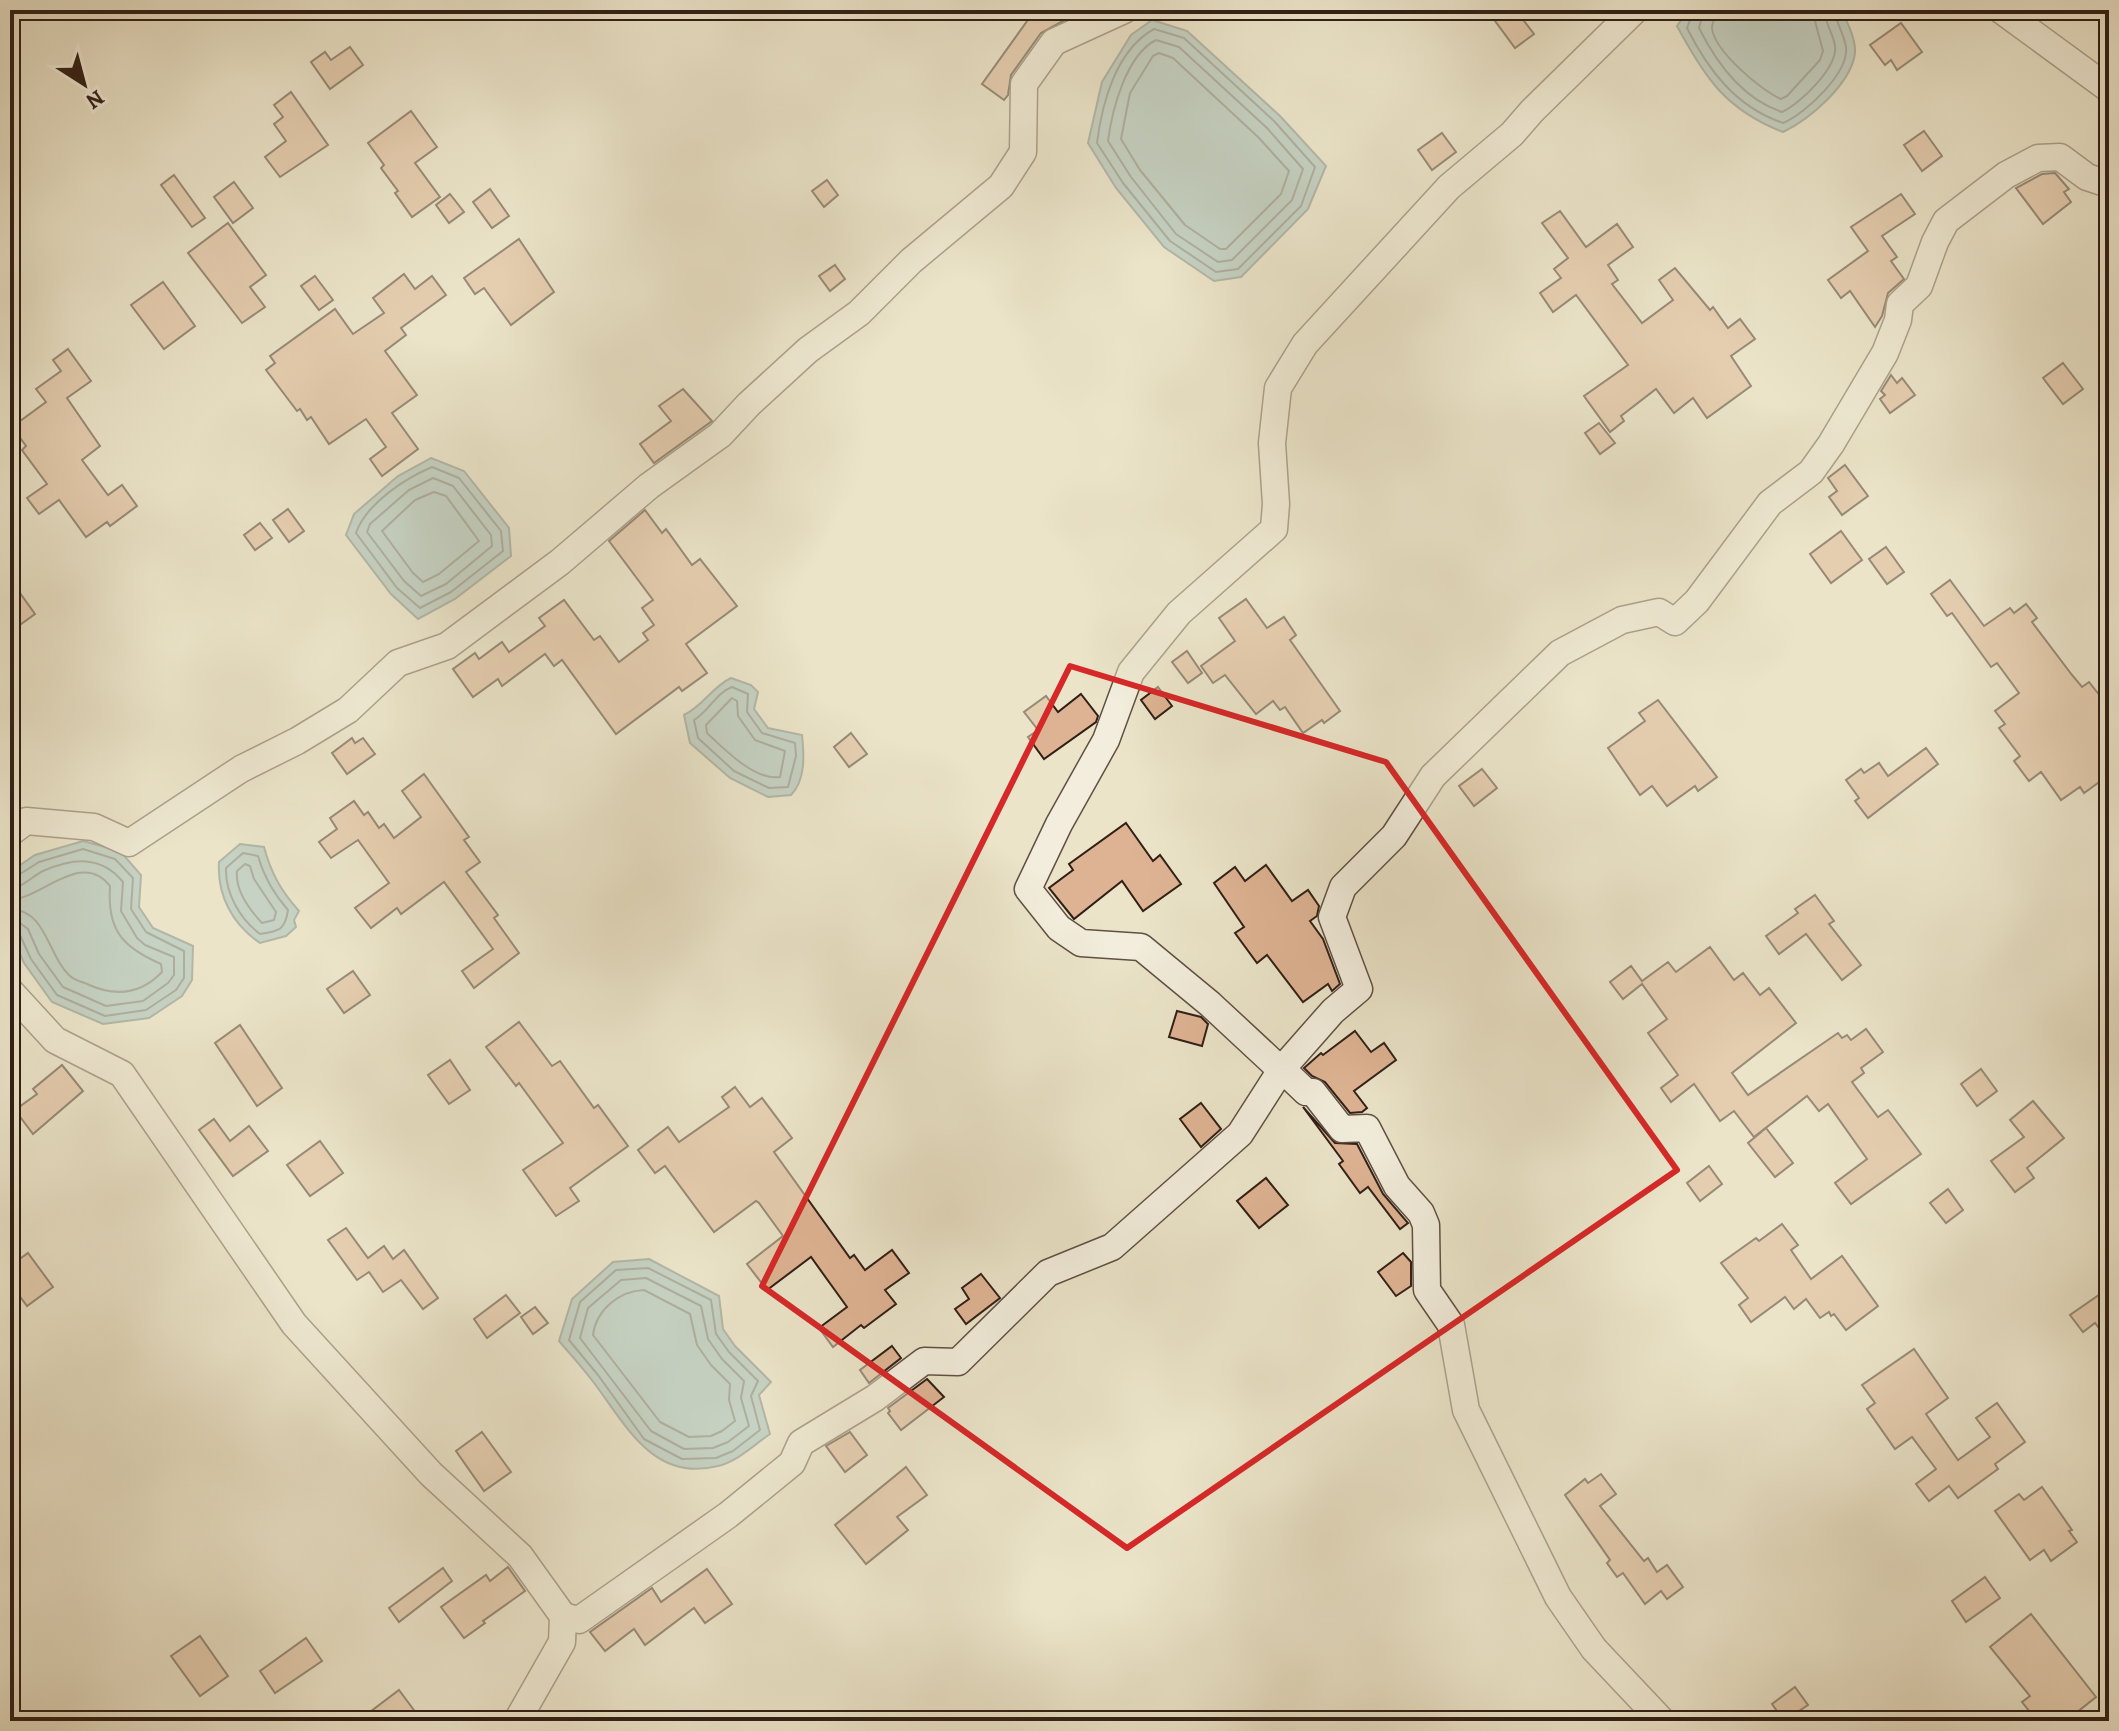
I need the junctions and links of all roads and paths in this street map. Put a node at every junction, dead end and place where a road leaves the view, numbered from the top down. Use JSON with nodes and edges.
{"nodes":[{"id":1,"x":1124,"y":10,"type":"edge"},
{"id":2,"x":1635,"y":10,"type":"edge"},
{"id":3,"x":2001,"y":10,"type":"edge"},
{"id":4,"x":2109,"y":89,"type":"edge"},
{"id":5,"x":2109,"y":179,"type":"edge"},
{"id":6,"x":10,"y":833,"type":"edge"},
{"id":7,"x":10,"y":991,"type":"edge"},
{"id":8,"x":1282,"y":1070,"type":"junction"},
{"id":9,"x":563,"y":1616,"type":"junction"},
{"id":10,"x":517,"y":1721,"type":"edge"},
{"id":11,"x":1662,"y":1721,"type":"edge"}],
"edges":[{"from":1,"to":6,"type":"street"},
{"from":2,"to":8,"type":"street"},
{"from":3,"to":4,"type":"street"},
{"from":5,"to":8,"type":"street"},
{"from":7,"to":9,"type":"street"},
{"from":8,"to":9,"type":"street"},
{"from":8,"to":11,"type":"street"},
{"from":9,"to":10,"type":"street"}]}
